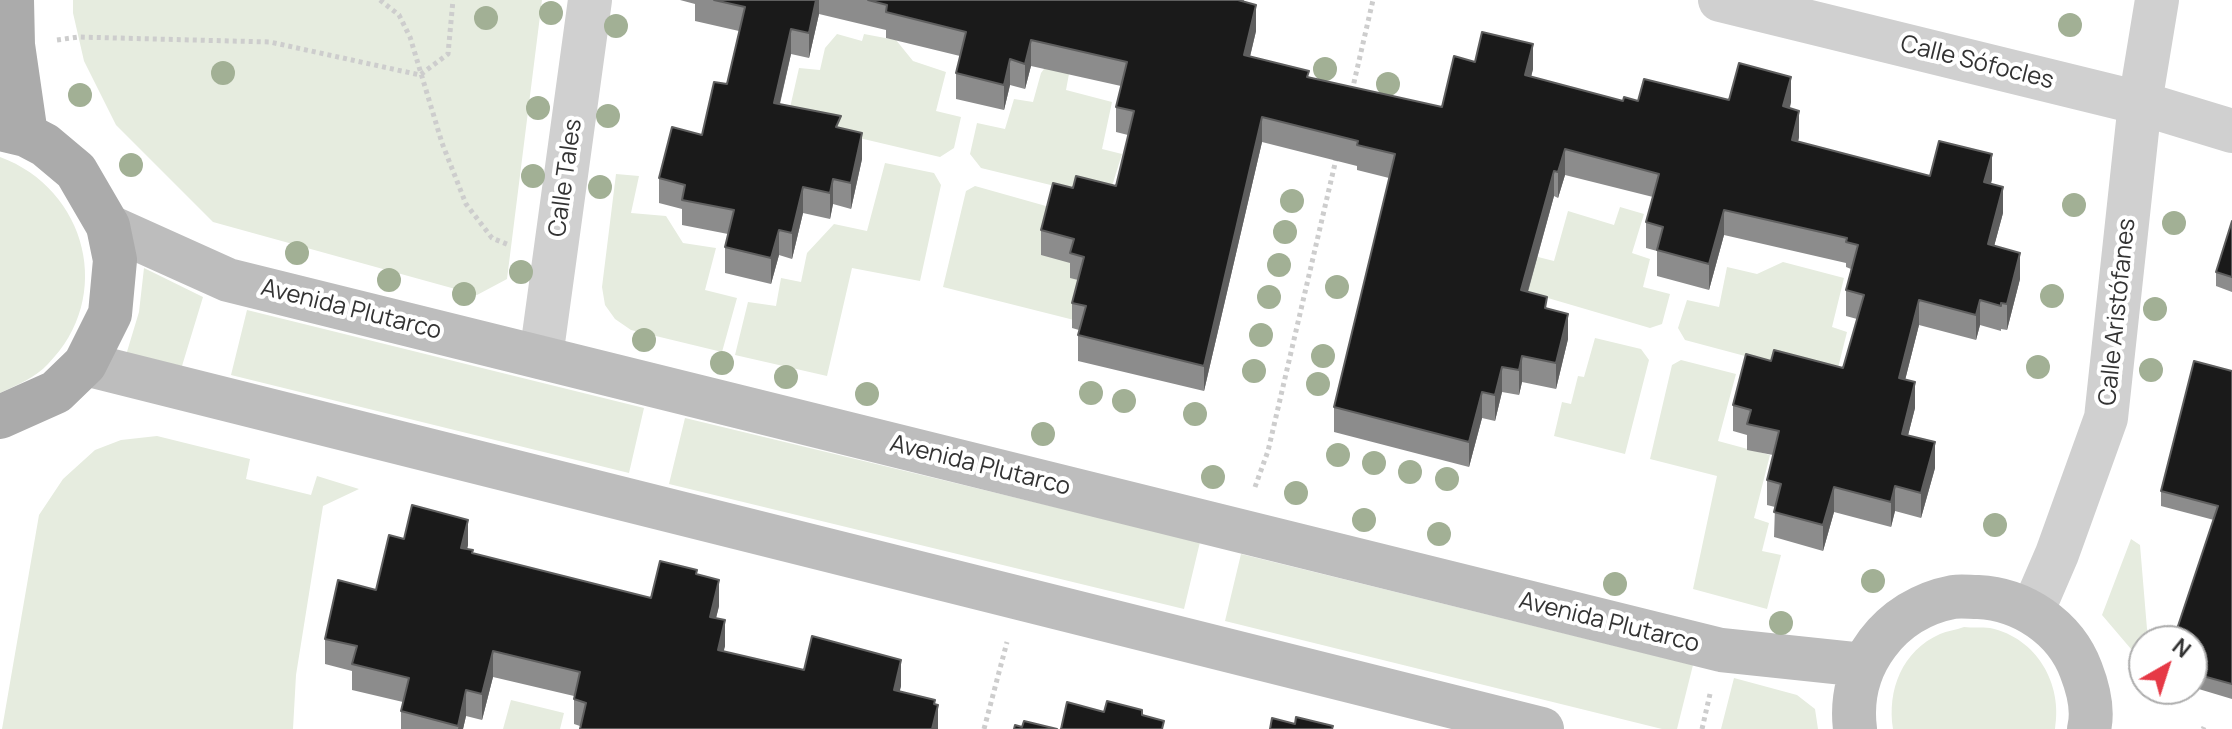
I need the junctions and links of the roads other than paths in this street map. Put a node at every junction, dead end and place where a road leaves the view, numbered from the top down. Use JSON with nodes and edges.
{"nodes":[{"id":1,"x":12,"y":0,"type":"edge"},
{"id":2,"x":590,"y":0,"type":"edge"},
{"id":3,"x":1720,"y":0,"type":"edge"},
{"id":4,"x":2157,"y":0,"type":"edge"},
{"id":5,"x":2140,"y":103,"type":"junction"},
{"id":6,"x":2232,"y":131,"type":"edge"},
{"id":7,"x":13,"y":132,"type":"edge"},
{"id":8,"x":108,"y":226,"type":"junction"},
{"id":9,"x":541,"y":357,"type":"junction"},
{"id":10,"x":85,"y":364,"type":"junction"},
{"id":11,"x":2,"y":423,"type":"edge"},
{"id":12,"x":2032,"y":612,"type":"junction"},
{"id":13,"x":1863,"y":665,"type":"junction"},
{"id":14,"x":2096,"y":727,"type":"edge"},
{"id":15,"x":1542,"y":729,"type":"edge"},
{"id":16,"x":1855,"y":729,"type":"edge"}],
"edges":[{"from":1,"to":7,"type":"main road"},
{"from":2,"to":9,"type":"street","name":"Calle Tales"},
{"from":3,"to":5,"type":"street","name":"Calle Sófocles"},
{"from":4,"to":5,"type":"street","name":"Calle Aristófanes"},
{"from":5,"to":6,"type":"street","name":"Calle Sófocles"},
{"from":5,"to":12,"type":"street","name":"Calle Aristófanes"},
{"from":7,"to":8,"type":"main road"},
{"from":8,"to":9,"type":"main road","name":"Avenida Plutarco"},
{"from":8,"to":10,"type":"main road"},
{"from":9,"to":13,"type":"main road","name":"Avenida Plutarco"},
{"from":10,"to":11,"type":"main road"},
{"from":10,"to":15,"type":"main road"},
{"from":12,"to":13,"type":"main road"},
{"from":12,"to":14,"type":"main road"},
{"from":13,"to":16,"type":"main road"}]}
